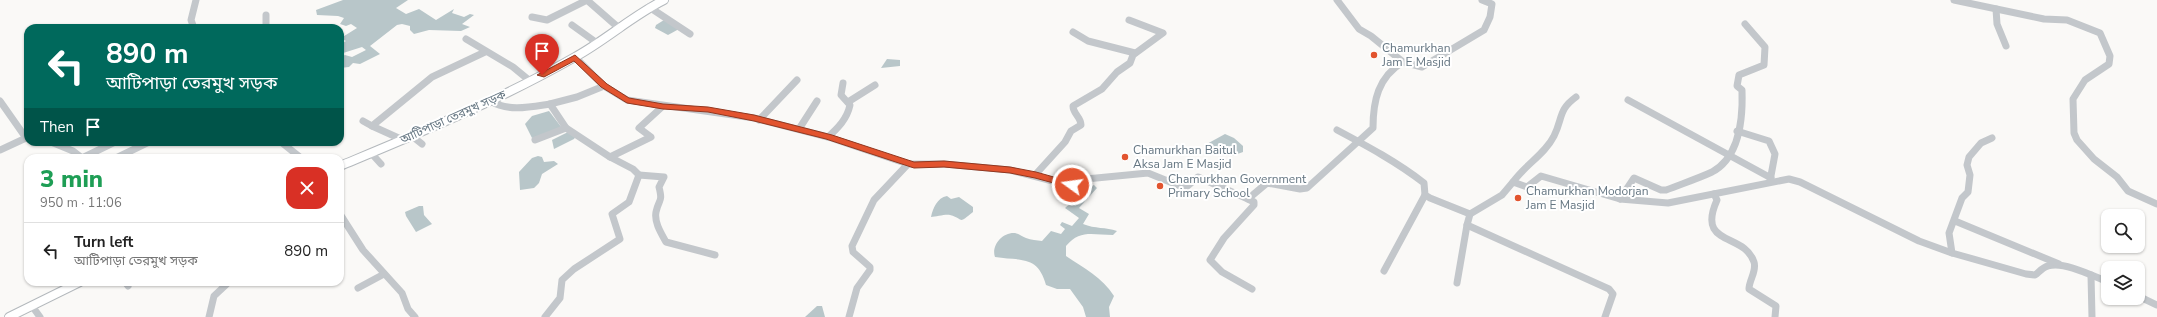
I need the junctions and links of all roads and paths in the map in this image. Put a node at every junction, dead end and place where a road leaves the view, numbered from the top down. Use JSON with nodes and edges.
{"nodes":[{"id":1,"x":196,"y":0,"type":"edge"},
{"id":2,"x":587,"y":0,"type":"edge"},
{"id":3,"x":664,"y":0,"type":"edge"},
{"id":4,"x":1337,"y":0,"type":"edge"},
{"id":5,"x":1482,"y":0,"type":"edge"},
{"id":6,"x":1954,"y":0,"type":"edge"},
{"id":7,"x":649,"y":8,"type":"junction"},
{"id":8,"x":1996,"y":9,"type":"junction"},
{"id":9,"x":266,"y":15,"type":"dead end"},
{"id":10,"x":532,"y":17,"type":"dead end"},
{"id":11,"x":1129,"y":20,"type":"dead end"},
{"id":12,"x":192,"y":24,"type":"edge"},
{"id":13,"x":266,"y":24,"type":"edge"},
{"id":14,"x":1745,"y":24,"type":"dead end"},
{"id":15,"x":572,"y":25,"type":"dead end"},
{"id":16,"x":620,"y":29,"type":"junction"},
{"id":17,"x":1074,"y":32,"type":"dead end"},
{"id":18,"x":690,"y":34,"type":"dead end"},
{"id":19,"x":466,"y":39,"type":"dead end"},
{"id":20,"x":596,"y":43,"type":"junction"},
{"id":21,"x":2006,"y":46,"type":"dead end"},
{"id":22,"x":485,"y":52,"type":"junction"},
{"id":23,"x":1135,"y":53,"type":"junction"},
{"id":24,"x":575,"y":57,"type":"junction"},
{"id":25,"x":1403,"y":62,"type":"junction"},
{"id":26,"x":797,"y":80,"type":"dead end"},
{"id":27,"x":530,"y":81,"type":"junction"},
{"id":28,"x":842,"y":83,"type":"dead end"},
{"id":29,"x":876,"y":85,"type":"dead end"},
{"id":30,"x":604,"y":86,"type":"junction"},
{"id":31,"x":1576,"y":97,"type":"dead end"},
{"id":32,"x":1628,"y":100,"type":"dead end"},
{"id":33,"x":0,"y":101,"type":"edge"},
{"id":34,"x":490,"y":101,"type":"junction"},
{"id":35,"x":817,"y":102,"type":"dead end"},
{"id":36,"x":848,"y":102,"type":"junction"},
{"id":37,"x":550,"y":104,"type":"junction"},
{"id":38,"x":663,"y":106,"type":"junction"},
{"id":39,"x":759,"y":120,"type":"junction"},
{"id":40,"x":363,"y":121,"type":"dead end"},
{"id":41,"x":372,"y":126,"type":"junction"},
{"id":42,"x":566,"y":128,"type":"junction"},
{"id":43,"x":799,"y":129,"type":"junction"},
{"id":44,"x":1337,"y":130,"type":"dead end"},
{"id":45,"x":1737,"y":131,"type":"junction"},
{"id":46,"x":24,"y":133,"type":"edge"},
{"id":47,"x":412,"y":136,"type":"junction"},
{"id":48,"x":828,"y":137,"type":"junction"},
{"id":49,"x":24,"y":138,"type":"edge"},
{"id":50,"x":1992,"y":138,"type":"dead end"},
{"id":51,"x":403,"y":140,"type":"junction"},
{"id":52,"x":535,"y":140,"type":"dead end"},
{"id":53,"x":1359,"y":141,"type":"junction"},
{"id":54,"x":422,"y":144,"type":"dead end"},
{"id":55,"x":60,"y":146,"type":"edge"},
{"id":56,"x":107,"y":146,"type":"edge"},
{"id":57,"x":141,"y":146,"type":"edge"},
{"id":58,"x":287,"y":146,"type":"edge"},
{"id":59,"x":0,"y":150,"type":"edge"},
{"id":60,"x":371,"y":153,"type":"junction"},
{"id":61,"x":77,"y":154,"type":"edge"},
{"id":62,"x":90,"y":154,"type":"edge"},
{"id":63,"x":124,"y":154,"type":"edge"},
{"id":64,"x":296,"y":154,"type":"edge"},
{"id":65,"x":1730,"y":154,"type":"junction"},
{"id":66,"x":610,"y":158,"type":"junction"},
{"id":67,"x":344,"y":164,"type":"edge"},
{"id":68,"x":381,"y":164,"type":"dead end"},
{"id":69,"x":908,"y":164,"type":"junction"},
{"id":70,"x":639,"y":175,"type":"junction"},
{"id":71,"x":1036,"y":175,"type":"junction"},
{"id":72,"x":1771,"y":180,"type":"junction"},
{"id":73,"x":1513,"y":182,"type":"junction"},
{"id":74,"x":1714,"y":194,"type":"junction"},
{"id":75,"x":1425,"y":195,"type":"junction"},
{"id":76,"x":1248,"y":199,"type":"junction"},
{"id":77,"x":1620,"y":199,"type":"junction"},
{"id":78,"x":2157,"y":204,"type":"edge"},
{"id":79,"x":1470,"y":214,"type":"junction"},
{"id":80,"x":344,"y":220,"type":"edge"},
{"id":81,"x":1955,"y":222,"type":"junction"},
{"id":82,"x":1467,"y":225,"type":"junction"},
{"id":83,"x":1952,"y":253,"type":"junction"},
{"id":84,"x":714,"y":255,"type":"dead end"},
{"id":85,"x":2064,"y":266,"type":"junction"},
{"id":86,"x":1384,"y":271,"type":"dead end"},
{"id":87,"x":384,"y":274,"type":"junction"},
{"id":88,"x":2091,"y":275,"type":"junction"},
{"id":89,"x":2101,"y":279,"type":"edge"},
{"id":90,"x":1457,"y":283,"type":"dead end"},
{"id":91,"x":72,"y":286,"type":"edge"},
{"id":92,"x":223,"y":286,"type":"edge"},
{"id":93,"x":358,"y":288,"type":"dead end"},
{"id":94,"x":1252,"y":289,"type":"dead end"},
{"id":95,"x":2145,"y":299,"type":"edge"},
{"id":96,"x":2157,"y":304,"type":"edge"},
{"id":97,"x":32,"y":306,"type":"junction"},
{"id":98,"x":9,"y":317,"type":"edge"},
{"id":99,"x":40,"y":317,"type":"edge"},
{"id":100,"x":209,"y":317,"type":"edge"},
{"id":101,"x":415,"y":317,"type":"edge"},
{"id":102,"x":545,"y":317,"type":"edge"},
{"id":103,"x":849,"y":317,"type":"edge"},
{"id":104,"x":1605,"y":317,"type":"edge"},
{"id":105,"x":1775,"y":317,"type":"edge"},
{"id":106,"x":2092,"y":317,"type":"edge"}],
"edges":[{"from":1,"to":12,"type":"street"},
{"from":2,"to":10,"type":"street"},
{"from":2,"to":16,"type":"street"},
{"from":3,"to":7,"type":"main road","name":"আটিপাড়া তেরমুখ সড়ক"},
{"from":4,"to":25,"type":"street"},
{"from":5,"to":25,"type":"street"},
{"from":6,"to":8,"type":"street"},
{"from":7,"to":16,"type":"main road","name":"আটিপাড়া তেরমুখ সড়ক"},
{"from":7,"to":18,"type":"street"},
{"from":8,"to":21,"type":"street"},
{"from":8,"to":78,"type":"street"},
{"from":9,"to":13,"type":"street"},
{"from":11,"to":23,"type":"street"},
{"from":14,"to":45,"type":"street"},
{"from":15,"to":20,"type":"street"},
{"from":16,"to":20,"type":"main road","name":"আটিপাড়া তেরমুখ সড়ক"},
{"from":17,"to":23,"type":"street"},
{"from":19,"to":22,"type":"street"},
{"from":20,"to":24,"type":"main road","name":"আটিপাড়া তেরমুখ সড়ক"},
{"from":22,"to":27,"type":"street"},
{"from":22,"to":41,"type":"street"},
{"from":23,"to":71,"type":"street"},
{"from":24,"to":27,"type":"main road","name":"আটিপাড়া তেরমুখ সড়ক"},
{"from":24,"to":30,"type":"street"},
{"from":25,"to":53,"type":"street"},
{"from":26,"to":39,"type":"street"},
{"from":27,"to":34,"type":"main road","name":"আটিপাড়া তেরমুখ সড়ক"},
{"from":28,"to":36,"type":"street"},
{"from":29,"to":36,"type":"street"},
{"from":30,"to":37,"type":"street"},
{"from":30,"to":38,"type":"street"},
{"from":31,"to":73,"type":"street"},
{"from":32,"to":65,"type":"street"},
{"from":33,"to":46,"type":"street"},
{"from":34,"to":37,"type":"street"},
{"from":34,"to":47,"type":"main road","name":"আটিপাড়া তেরমুখ সড়ক"},
{"from":35,"to":43,"type":"street"},
{"from":36,"to":48,"type":"street"},
{"from":37,"to":42,"type":"street"},
{"from":38,"to":39,"type":"street"},
{"from":38,"to":66,"type":"street"},
{"from":39,"to":43,"type":"street"},
{"from":40,"to":41,"type":"street"},
{"from":41,"to":51,"type":"street"},
{"from":42,"to":52,"type":"street"},
{"from":42,"to":66,"type":"street"},
{"from":43,"to":48,"type":"street"},
{"from":44,"to":53,"type":"street"},
{"from":45,"to":65,"type":"street"},
{"from":45,"to":72,"type":"street"},
{"from":47,"to":51,"type":"main road","name":"আটিপাড়া তেরমুখ সড়ক"},
{"from":47,"to":54,"type":"street"},
{"from":48,"to":69,"type":"street"},
{"from":49,"to":59,"type":"street"},
{"from":50,"to":81,"type":"street"},
{"from":51,"to":60,"type":"main road","name":"আটিপাড়া তেরমুখ সড়ক"},
{"from":53,"to":75,"type":"street"},
{"from":53,"to":76,"type":"street"},
{"from":55,"to":61,"type":"street"},
{"from":56,"to":62,"type":"street"},
{"from":57,"to":63,"type":"street"},
{"from":58,"to":64,"type":"street"},
{"from":60,"to":67,"type":"main road","name":"আটিপাড়া তেরমুখ সড়ক"},
{"from":60,"to":68,"type":"street"},
{"from":65,"to":72,"type":"street"},
{"from":65,"to":77,"type":"street"},
{"from":66,"to":70,"type":"street"},
{"from":69,"to":71,"type":"street"},
{"from":69,"to":103,"type":"street"},
{"from":70,"to":84,"type":"street"},
{"from":70,"to":102,"type":"street"},
{"from":71,"to":76,"type":"street"},
{"from":72,"to":74,"type":"street"},
{"from":72,"to":83,"type":"street"},
{"from":73,"to":77,"type":"street"},
{"from":73,"to":79,"type":"street"},
{"from":74,"to":77,"type":"street"},
{"from":74,"to":105,"type":"street"},
{"from":75,"to":79,"type":"street"},
{"from":75,"to":86,"type":"street"},
{"from":76,"to":94,"type":"street"},
{"from":79,"to":82,"type":"street"},
{"from":80,"to":87,"type":"street"},
{"from":81,"to":83,"type":"street"},
{"from":81,"to":85,"type":"street"},
{"from":82,"to":90,"type":"street"},
{"from":82,"to":104,"type":"street"},
{"from":83,"to":85,"type":"street"},
{"from":85,"to":88,"type":"street"},
{"from":87,"to":93,"type":"street"},
{"from":87,"to":101,"type":"street"},
{"from":88,"to":89,"type":"street"},
{"from":88,"to":106,"type":"street"},
{"from":91,"to":97,"type":"main road"},
{"from":92,"to":100,"type":"street"},
{"from":95,"to":96,"type":"street"},
{"from":97,"to":98,"type":"main road"},
{"from":97,"to":99,"type":"street"}]}
